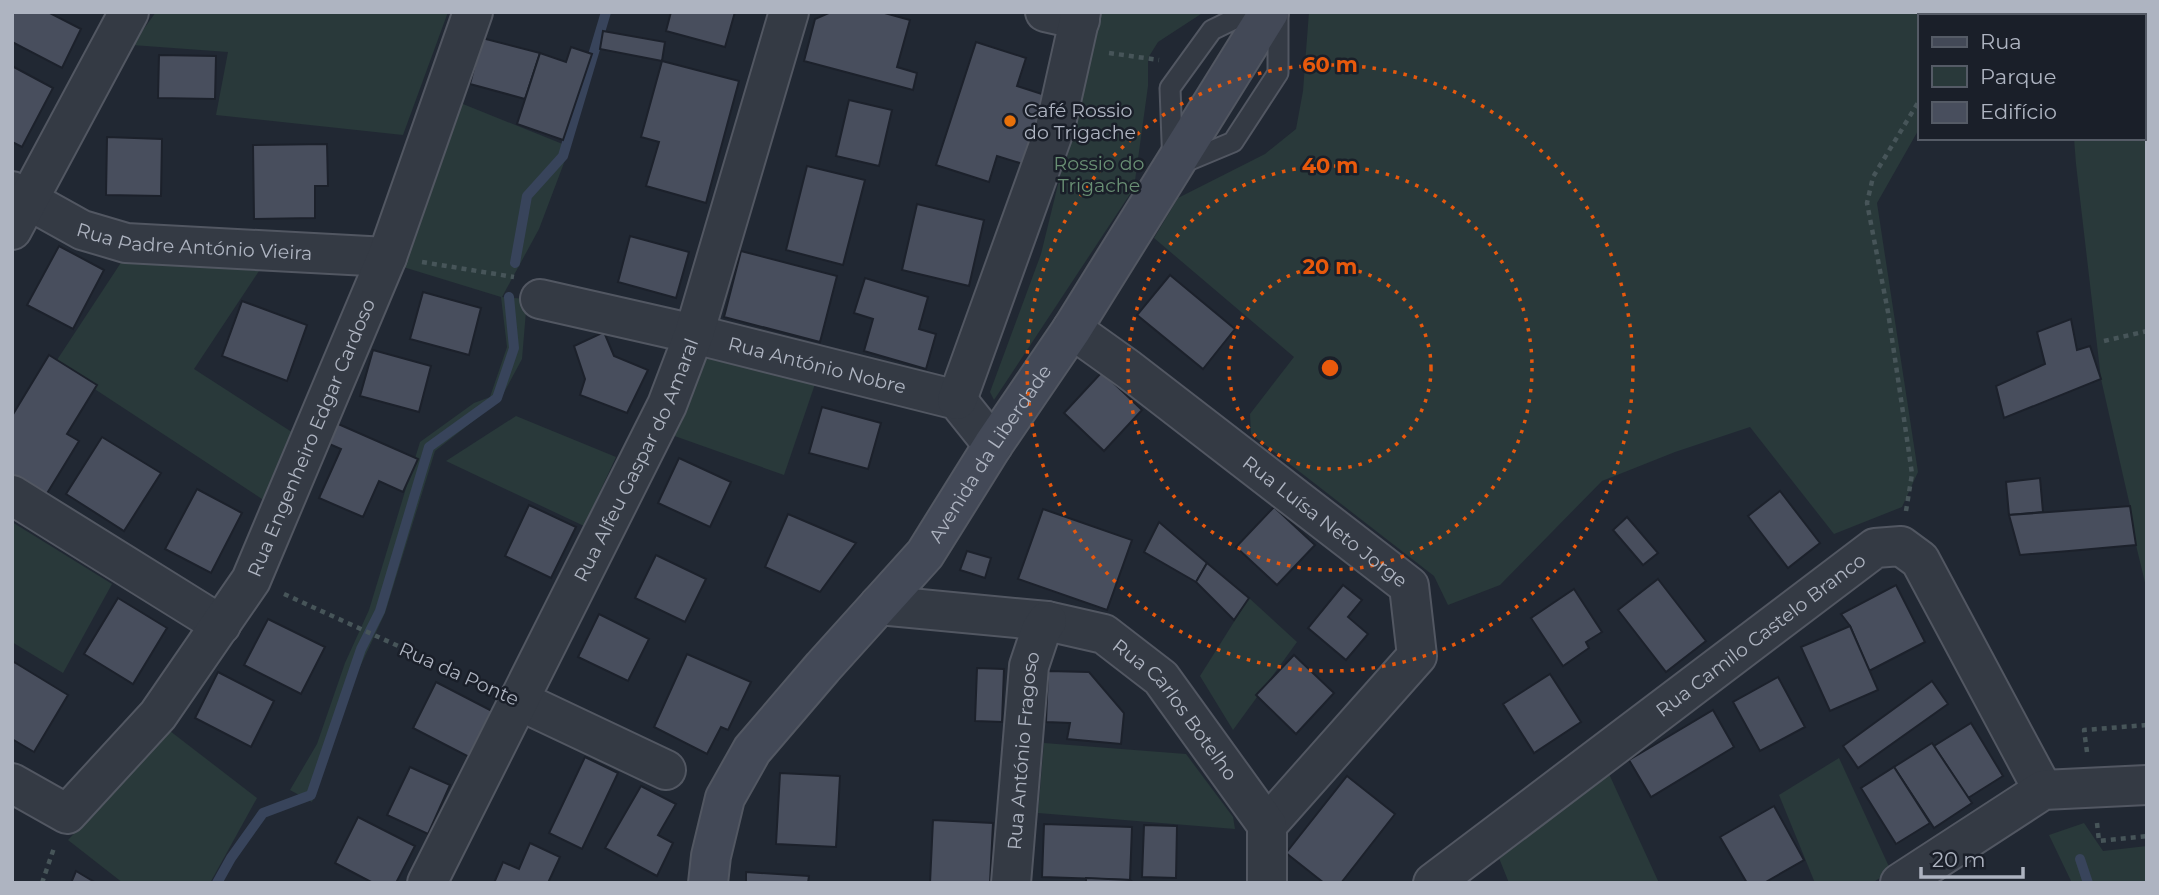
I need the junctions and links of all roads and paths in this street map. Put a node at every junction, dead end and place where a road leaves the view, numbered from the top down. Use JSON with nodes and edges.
{"nodes":[{"id":1,"x":129,"y":12,"type":"edge"},
{"id":2,"x":473,"y":12,"type":"edge"},
{"id":3,"x":789,"y":12,"type":"edge"},
{"id":4,"x":1249,"y":12,"type":"edge"},
{"id":5,"x":1269,"y":12,"type":"edge"},
{"id":6,"x":1278,"y":12,"type":"edge"},
{"id":7,"x":1070,"y":23,"type":"edge"},
{"id":8,"x":1188,"y":64,"type":"junction"},
{"id":9,"x":1918,"y":103,"type":"edge"},
{"id":10,"x":1172,"y":167,"type":"junction"},
{"id":11,"x":18,"y":207,"type":"edge"},
{"id":12,"x":387,"y":257,"type":"junction"},
{"id":13,"x":540,"y":299,"type":"joint"},
{"id":14,"x":1072,"y":329,"type":"junction"},
{"id":15,"x":2147,"y":331,"type":"edge"},
{"id":16,"x":694,"y":334,"type":"junction"},
{"id":17,"x":2104,"y":341,"type":"dead end"},
{"id":18,"x":957,"y":400,"type":"junction"},
{"id":19,"x":993,"y":445,"type":"junction"},
{"id":20,"x":12,"y":495,"type":"edge"},
{"id":21,"x":1901,"y":546,"type":"junction"},
{"id":22,"x":251,"y":580,"type":"junction"},
{"id":23,"x":879,"y":605,"type":"junction"},
{"id":24,"x":1046,"y":621,"type":"junction"},
{"id":25,"x":221,"y":625,"type":"junction"},
{"id":26,"x":518,"y":700,"type":"junction"},
{"id":27,"x":2147,"y":725,"type":"edge"},
{"id":28,"x":666,"y":770,"type":"dead end"},
{"id":29,"x":12,"y":783,"type":"edge"},
{"id":30,"x":2147,"y":785,"type":"edge"},
{"id":31,"x":2091,"y":789,"type":"junction"},
{"id":32,"x":2043,"y":790,"type":"junction"},
{"id":33,"x":1268,"y":824,"type":"junction"},
{"id":34,"x":427,"y":883,"type":"edge"},
{"id":35,"x":708,"y":883,"type":"edge"},
{"id":36,"x":1011,"y":883,"type":"edge"},
{"id":37,"x":1267,"y":883,"type":"edge"},
{"id":38,"x":1433,"y":883,"type":"edge"},
{"id":39,"x":1900,"y":883,"type":"edge"}],
"edges":[{"from":1,"to":11,"type":"street"},
{"from":2,"to":12,"type":"street","name":"Rua Engenheiro Edgar Cardoso"},
{"from":3,"to":16,"type":"street","name":"Rua Alfeu Gaspar do Amaral"},
{"from":4,"to":8,"type":"lane"},
{"from":5,"to":10,"type":"street","name":"Avenida da Liberdade"},
{"from":6,"to":10,"type":"lane"},
{"from":7,"to":8,"type":"path"},
{"from":7,"to":18,"type":"street"},
{"from":8,"to":10,"type":"lane"},
{"from":9,"to":21,"type":"path"},
{"from":10,"to":14,"type":"street","name":"Avenida da Liberdade"},
{"from":11,"to":12,"type":"street","name":"Rua Padre António Vieira"},
{"from":12,"to":13,"type":"path"},
{"from":12,"to":22,"type":"street","name":"Rua Engenheiro Edgar Cardoso"},
{"from":13,"to":16,"type":"street","name":"Rua António Nobre"},
{"from":14,"to":19,"type":"street","name":"Avenida da Liberdade"},
{"from":14,"to":33,"type":"street","name":"Rua Luísa Neto Jorge"},
{"from":15,"to":17,"type":"path"},
{"from":16,"to":18,"type":"street","name":"Rua António Nobre"},
{"from":16,"to":26,"type":"street","name":"Rua Alfeu Gaspar do Amaral"},
{"from":18,"to":19,"type":"street"},
{"from":19,"to":23,"type":"street","name":"Avenida da Liberdade"},
{"from":20,"to":25,"type":"street"},
{"from":21,"to":32,"type":"street"},
{"from":21,"to":38,"type":"street","name":"Rua Camilo Castelo Branco"},
{"from":22,"to":25,"type":"street","name":"Rua Engenheiro Edgar Cardoso"},
{"from":22,"to":26,"type":"path","name":"Rua da Ponte"},
{"from":23,"to":24,"type":"street","name":"Rua Carlos Botelho"},
{"from":23,"to":35,"type":"street","name":"Avenida da Liberdade"},
{"from":24,"to":33,"type":"street","name":"Rua Carlos Botelho"},
{"from":24,"to":36,"type":"street","name":"Rua António Fragoso"},
{"from":25,"to":29,"type":"street","name":"Rua Engenheiro Edgar Cardoso"},
{"from":26,"to":28,"type":"street","name":"Rua da Ponte"},
{"from":26,"to":34,"type":"street","name":"Rua Alfeu Gaspar do Amaral"},
{"from":27,"to":31,"type":"path"},
{"from":30,"to":31,"type":"street"},
{"from":31,"to":32,"type":"street"},
{"from":32,"to":39,"type":"street"},
{"from":33,"to":37,"type":"street"}]}
